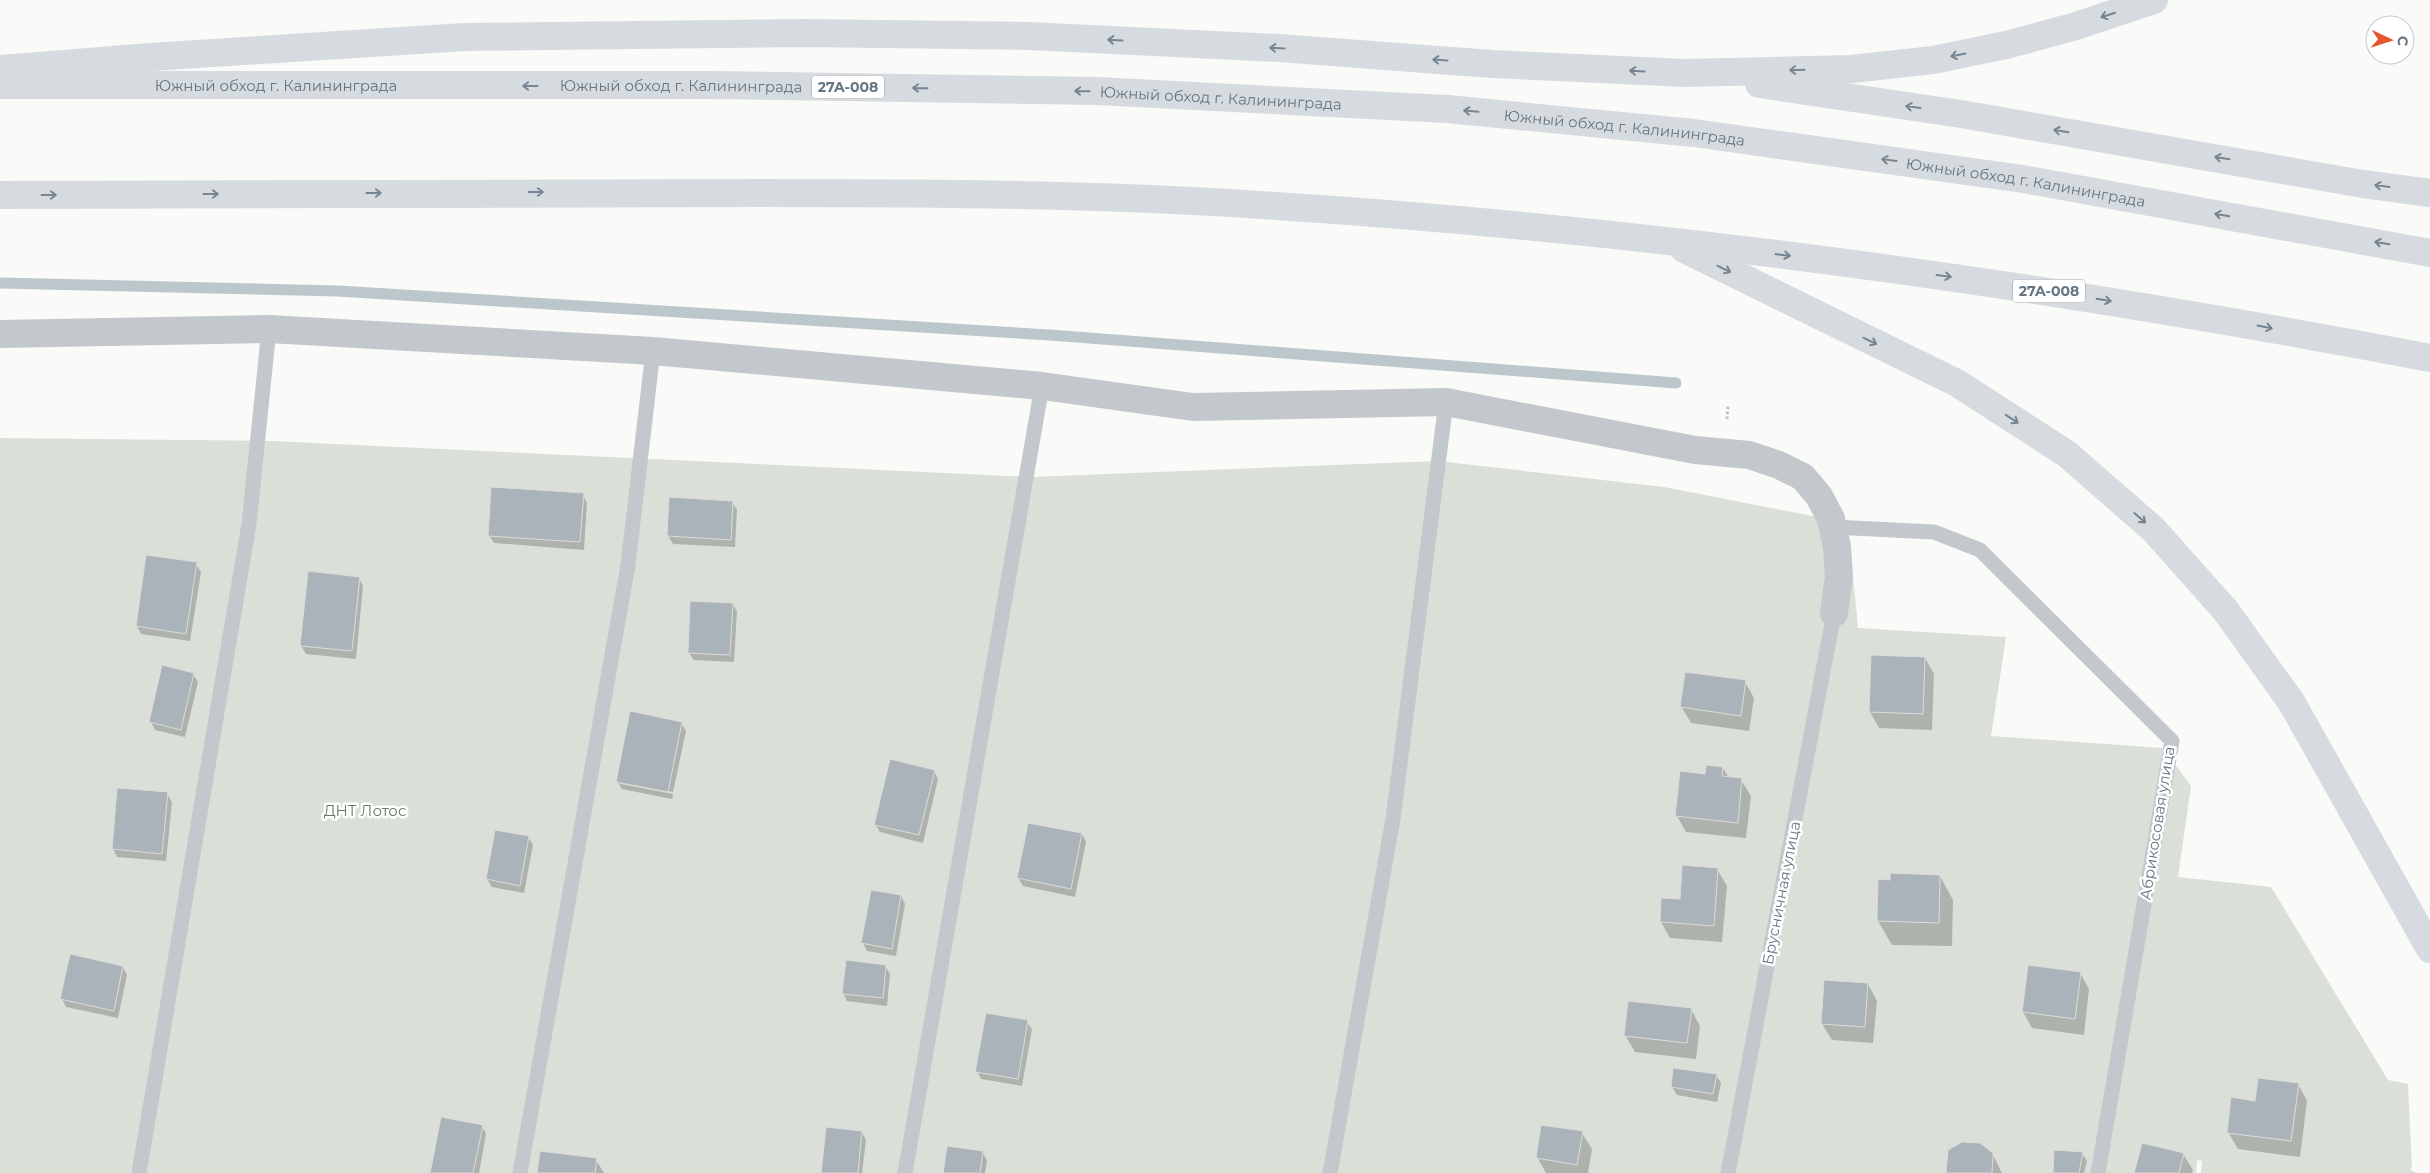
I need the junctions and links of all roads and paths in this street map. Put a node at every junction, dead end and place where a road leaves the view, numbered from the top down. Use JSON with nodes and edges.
{"nodes":[{"id":1,"x":2154,"y":0,"type":"edge"},
{"id":2,"x":0,"y":69,"type":"edge"},
{"id":3,"x":1685,"y":73,"type":"junction"},
{"id":4,"x":0,"y":85,"type":"edge"},
{"id":5,"x":2430,"y":193,"type":"edge"},
{"id":6,"x":0,"y":195,"type":"edge"},
{"id":7,"x":1665,"y":240,"type":"junction"},
{"id":8,"x":2430,"y":253,"type":"edge"},
{"id":9,"x":268,"y":329,"type":"junction"},
{"id":10,"x":0,"y":334,"type":"edge"},
{"id":11,"x":653,"y":351,"type":"junction"},
{"id":12,"x":2430,"y":358,"type":"edge"},
{"id":13,"x":1042,"y":386,"type":"junction"},
{"id":14,"x":1446,"y":402,"type":"junction"},
{"id":15,"x":1832,"y":527,"type":"junction"},
{"id":16,"x":1834,"y":613,"type":"joint"},
{"id":17,"x":2430,"y":949,"type":"edge"},
{"id":18,"x":139,"y":1173,"type":"edge"},
{"id":19,"x":520,"y":1173,"type":"edge"},
{"id":20,"x":905,"y":1173,"type":"edge"},
{"id":21,"x":1330,"y":1173,"type":"edge"},
{"id":22,"x":1728,"y":1173,"type":"edge"},
{"id":23,"x":2098,"y":1173,"type":"edge"}],
"edges":[{"from":1,"to":3,"type":"highway","one_way":true},
{"from":3,"to":2,"type":"highway","one_way":true},
{"from":5,"to":3,"type":"highway","one_way":true},
{"from":8,"to":4,"type":"highway","name":"Южный обход г. Калининграда","number":"27А-008","one_way":true},
{"from":6,"to":7,"type":"highway","number":"27А-008","one_way":true},
{"from":7,"to":12,"type":"highway","number":"27А-008","one_way":true},
{"from":7,"to":17,"type":"highway","one_way":true},
{"from":9,"to":10,"type":"street"},
{"from":9,"to":11,"type":"street"},
{"from":9,"to":18,"type":"lane"},
{"from":11,"to":13,"type":"street"},
{"from":11,"to":19,"type":"lane"},
{"from":13,"to":14,"type":"street"},
{"from":13,"to":20,"type":"lane"},
{"from":14,"to":15,"type":"street"},
{"from":14,"to":21,"type":"lane"},
{"from":15,"to":16,"type":"street"},
{"from":15,"to":23,"type":"lane","name":"Абрикосовая улица"},
{"from":16,"to":22,"type":"lane","name":"Брусничная улица"}]}
